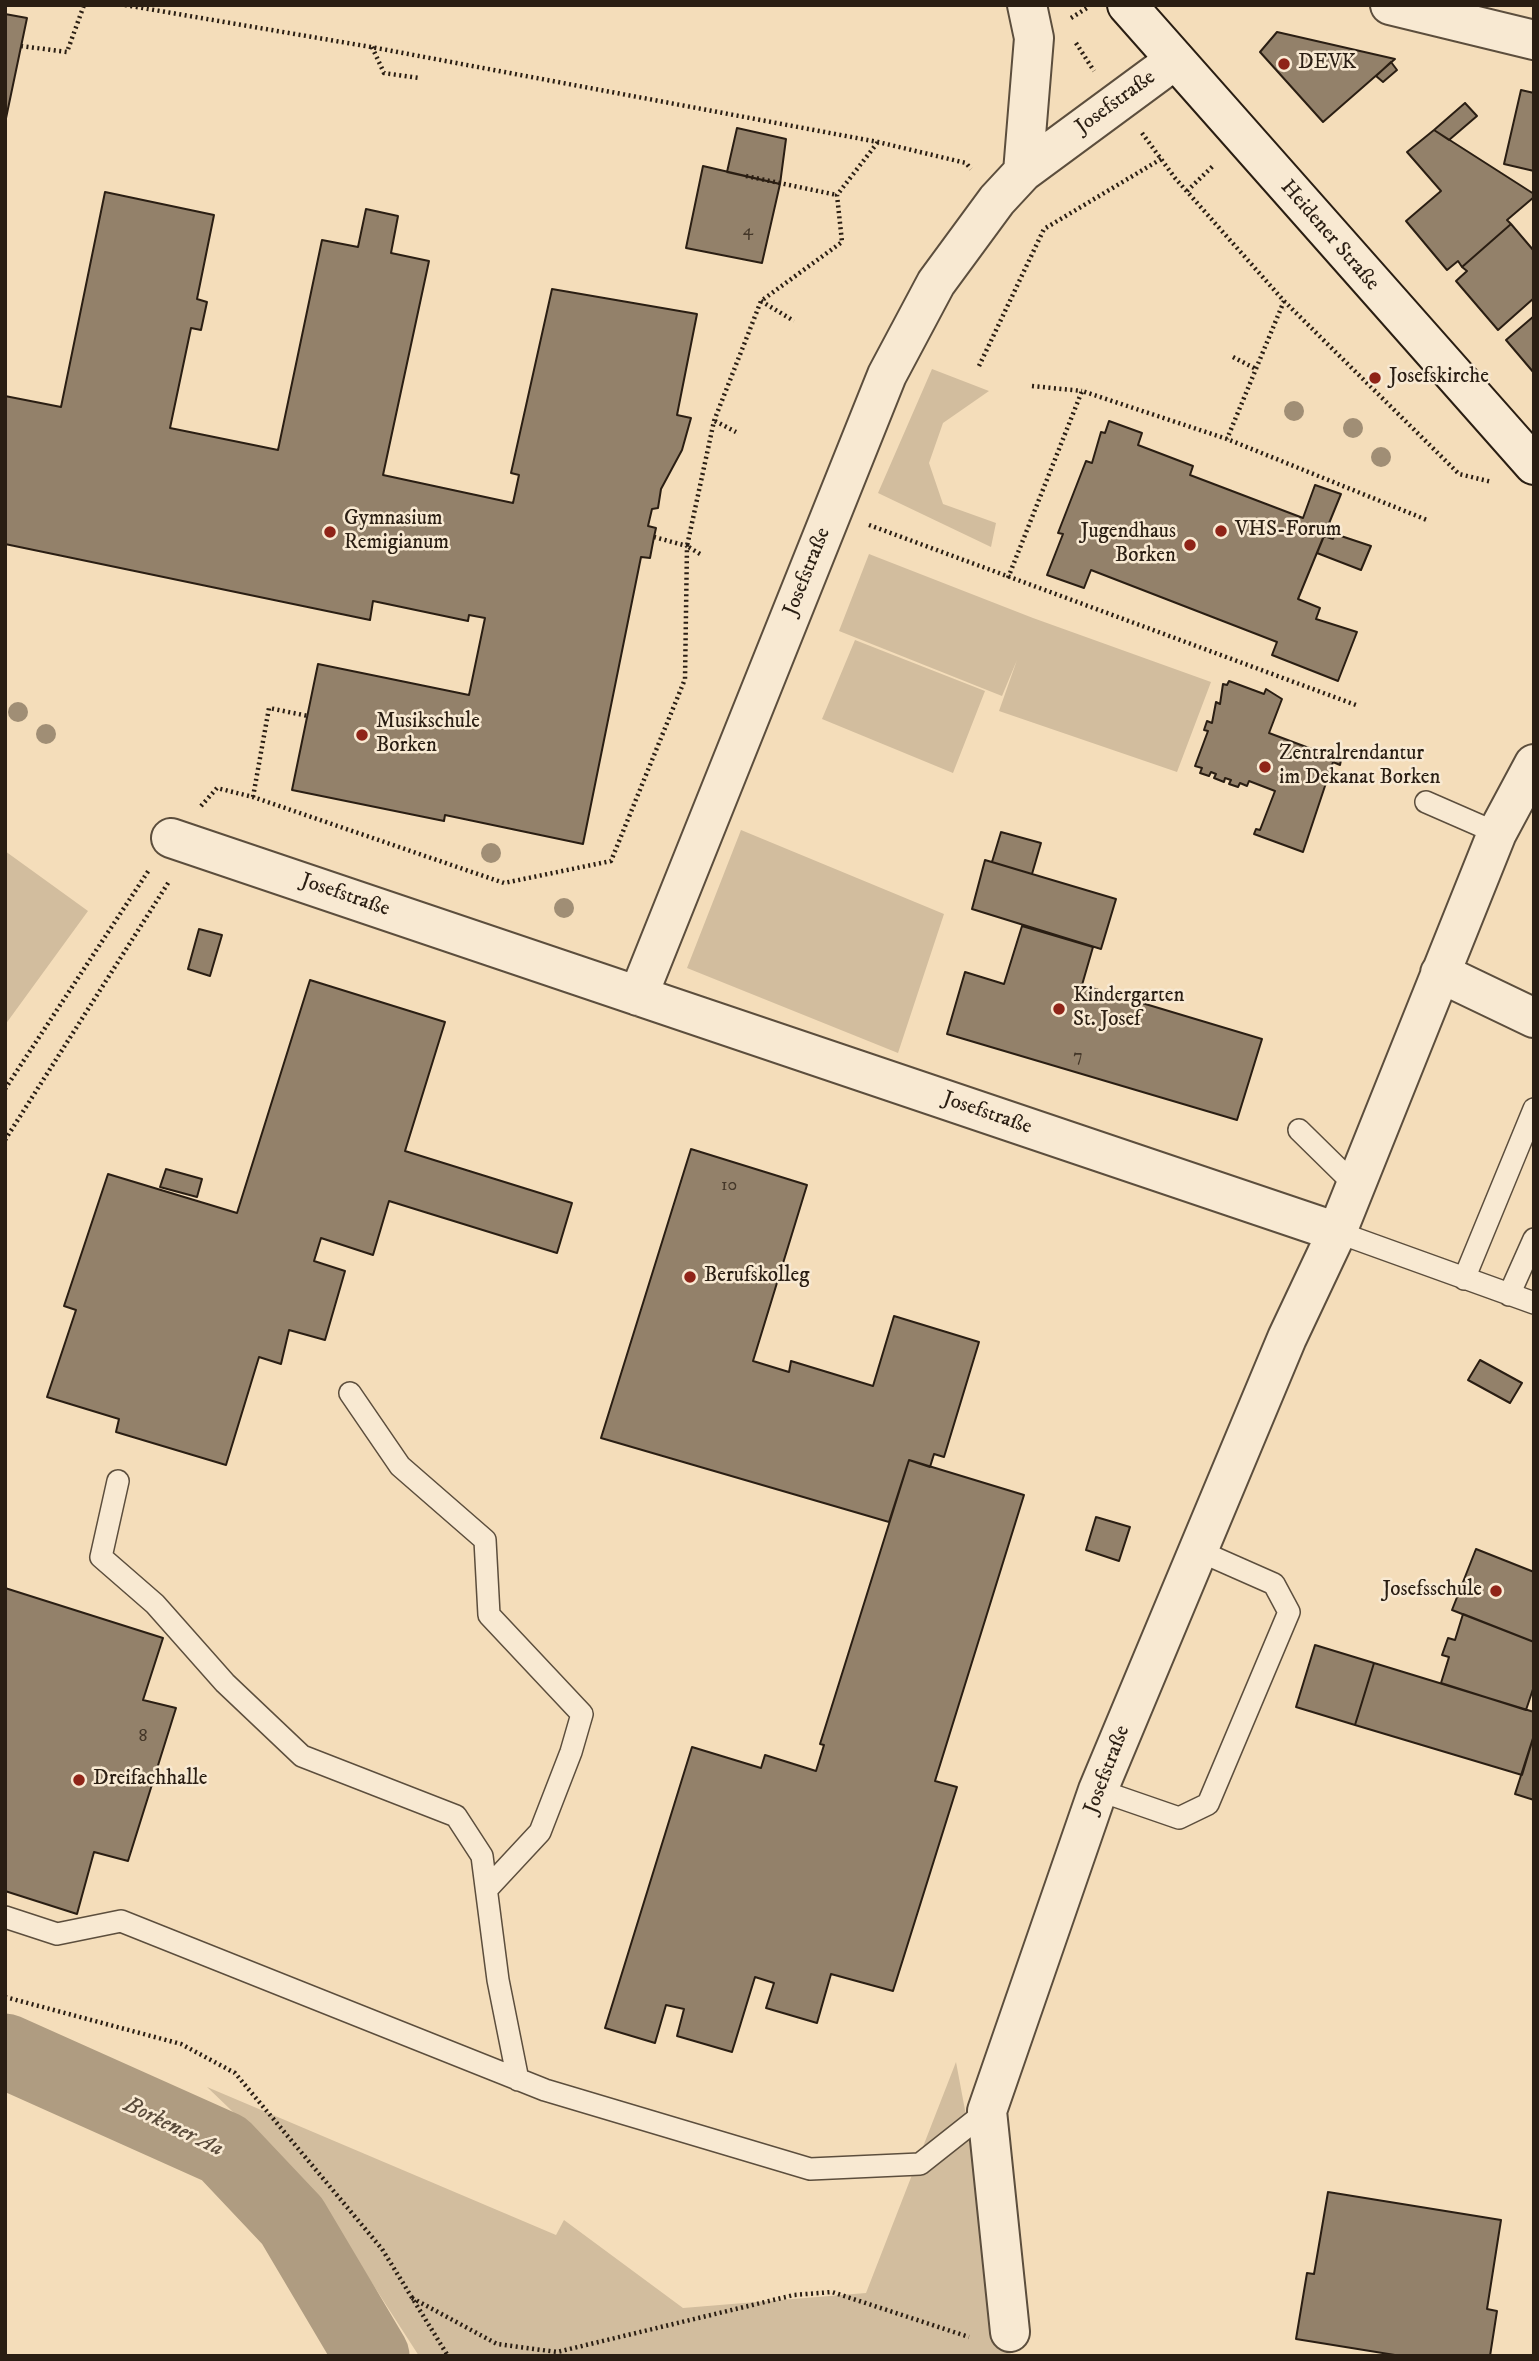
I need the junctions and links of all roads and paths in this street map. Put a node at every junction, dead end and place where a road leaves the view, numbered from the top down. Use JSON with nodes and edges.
{"nodes":[{"id":1,"x":84,"y":5,"type":"edge"},
{"id":2,"x":125,"y":5,"type":"edge"},
{"id":3,"x":1027,"y":5,"type":"edge"},
{"id":4,"x":1127,"y":5,"type":"edge"},
{"id":5,"x":1390,"y":5,"type":"edge"},
{"id":6,"x":1534,"y":40,"type":"edge"},
{"id":7,"x":21,"y":46,"type":"dead end"},
{"id":8,"x":371,"y":47,"type":"junction"},
{"id":9,"x":1175,"y":60,"type":"junction"},
{"id":10,"x":419,"y":78,"type":"dead end"},
{"id":11,"x":1148,"y":140,"type":"dead end"},
{"id":12,"x":878,"y":142,"type":"junction"},
{"id":13,"x":1161,"y":159,"type":"junction"},
{"id":14,"x":1218,"y":162,"type":"dead end"},
{"id":15,"x":1023,"y":172,"type":"junction"},
{"id":16,"x":746,"y":176,"type":"dead end"},
{"id":17,"x":1187,"y":191,"type":"junction"},
{"id":18,"x":837,"y":195,"type":"junction"},
{"id":19,"x":997,"y":200,"type":"junction"},
{"id":20,"x":761,"y":301,"type":"junction"},
{"id":21,"x":1284,"y":301,"type":"junction"},
{"id":22,"x":794,"y":321,"type":"dead end"},
{"id":23,"x":1233,"y":357,"type":"dead end"},
{"id":24,"x":979,"y":366,"type":"dead end"},
{"id":25,"x":1256,"y":369,"type":"junction"},
{"id":26,"x":1032,"y":386,"type":"dead end"},
{"id":27,"x":1082,"y":391,"type":"junction"},
{"id":28,"x":714,"y":421,"type":"junction"},
{"id":29,"x":736,"y":432,"type":"dead end"},
{"id":30,"x":1227,"y":439,"type":"junction"},
{"id":31,"x":1534,"y":465,"type":"edge"},
{"id":32,"x":1460,"y":474,"type":"dead end"},
{"id":33,"x":833,"y":511,"type":"junction"},
{"id":34,"x":1427,"y":520,"type":"dead end"},
{"id":35,"x":654,"y":537,"type":"dead end"},
{"id":36,"x":687,"y":546,"type":"junction"},
{"id":37,"x":699,"y":554,"type":"dead end"},
{"id":38,"x":1007,"y":578,"type":"junction"},
{"id":39,"x":1356,"y":705,"type":"dead end"},
{"id":40,"x":308,"y":716,"type":"dead end"},
{"id":41,"x":1534,"y":764,"type":"edge"},
{"id":42,"x":253,"y":797,"type":"junction"},
{"id":43,"x":1426,"y":802,"type":"dead end"},
{"id":44,"x":1497,"y":832,"type":"junction"},
{"id":45,"x":182,"y":841,"type":"junction"},
{"id":46,"x":1440,"y":973,"type":"junction"},
{"id":47,"x":638,"y":996,"type":"junction"},
{"id":48,"x":1534,"y":1018,"type":"edge"},
{"id":49,"x":5,"y":1089,"type":"edge"},
{"id":50,"x":1534,"y":1109,"type":"edge"},
{"id":51,"x":1300,"y":1130,"type":"dead end"},
{"id":52,"x":5,"y":1139,"type":"edge"},
{"id":53,"x":1355,"y":1185,"type":"junction"},
{"id":54,"x":1336,"y":1232,"type":"junction"},
{"id":55,"x":1534,"y":1239,"type":"edge"},
{"id":56,"x":1464,"y":1279,"type":"junction"},
{"id":57,"x":1509,"y":1295,"type":"junction"},
{"id":58,"x":1534,"y":1303,"type":"edge"},
{"id":59,"x":350,"y":1393,"type":"dead end"},
{"id":60,"x":118,"y":1481,"type":"dead end"},
{"id":61,"x":1197,"y":1550,"type":"junction"},
{"id":62,"x":1098,"y":1790,"type":"junction"},
{"id":63,"x":487,"y":1889,"type":"junction"},
{"id":64,"x":5,"y":1917,"type":"edge"},
{"id":65,"x":5,"y":1997,"type":"edge"},
{"id":66,"x":518,"y":2080,"type":"junction"},
{"id":67,"x":987,"y":2111,"type":"junction"},
{"id":68,"x":412,"y":2298,"type":"junction"},
{"id":69,"x":1010,"y":2332,"type":"dead end"},
{"id":70,"x":971,"y":2338,"type":"dead end"},
{"id":71,"x":448,"y":2356,"type":"edge"}],
"edges":[{"from":1,"to":7,"type":"path"},
{"from":2,"to":8,"type":"path"},
{"from":3,"to":15,"type":"street"},
{"from":4,"to":9,"type":"street","name":"Heidener Straße"},
{"from":5,"to":6,"type":"street"},
{"from":8,"to":10,"type":"path"},
{"from":8,"to":12,"type":"path"},
{"from":9,"to":15,"type":"street","name":"Josefstraße"},
{"from":9,"to":31,"type":"street","name":"Heidener Straße"},
{"from":11,"to":13,"type":"path"},
{"from":12,"to":18,"type":"path"},
{"from":12,"to":19,"type":"path"},
{"from":13,"to":17,"type":"path"},
{"from":13,"to":24,"type":"path"},
{"from":14,"to":17,"type":"path"},
{"from":15,"to":19,"type":"street","name":"Josefstraße"},
{"from":16,"to":18,"type":"path"},
{"from":17,"to":21,"type":"path"},
{"from":18,"to":20,"type":"path"},
{"from":19,"to":33,"type":"street","name":"Josefstraße"},
{"from":20,"to":22,"type":"path"},
{"from":20,"to":28,"type":"path"},
{"from":21,"to":25,"type":"path"},
{"from":21,"to":32,"type":"path"},
{"from":23,"to":25,"type":"path"},
{"from":25,"to":30,"type":"path"},
{"from":26,"to":27,"type":"path"},
{"from":27,"to":30,"type":"path"},
{"from":27,"to":38,"type":"path"},
{"from":28,"to":29,"type":"path"},
{"from":28,"to":36,"type":"path"},
{"from":30,"to":34,"type":"path"},
{"from":33,"to":38,"type":"path"},
{"from":33,"to":47,"type":"street","name":"Josefstraße"},
{"from":35,"to":36,"type":"path"},
{"from":36,"to":37,"type":"path"},
{"from":36,"to":42,"type":"path"},
{"from":38,"to":39,"type":"path"},
{"from":40,"to":42,"type":"path"},
{"from":41,"to":44,"type":"street","name":"Josefstraße"},
{"from":42,"to":45,"type":"path"},
{"from":43,"to":44,"type":"lane"},
{"from":44,"to":46,"type":"street","name":"Josefstraße"},
{"from":45,"to":47,"type":"street","name":"Josefstraße"},
{"from":45,"to":49,"type":"path"},
{"from":45,"to":52,"type":"path"},
{"from":46,"to":48,"type":"street"},
{"from":46,"to":53,"type":"street","name":"Josefstraße"},
{"from":47,"to":54,"type":"street","name":"Josefstraße"},
{"from":50,"to":56,"type":"lane"},
{"from":51,"to":53,"type":"lane"},
{"from":53,"to":54,"type":"street","name":"Josefstraße"},
{"from":54,"to":56,"type":"lane"},
{"from":54,"to":61,"type":"street","name":"Josefstraße"},
{"from":55,"to":57,"type":"lane"},
{"from":56,"to":57,"type":"lane"},
{"from":57,"to":58,"type":"lane"},
{"from":59,"to":63,"type":"lane"},
{"from":60,"to":63,"type":"lane"},
{"from":61,"to":62,"type":"street","name":"Josefstraße"},
{"from":61,"to":62,"type":"lane"},
{"from":62,"to":67,"type":"street","name":"Josefstraße"},
{"from":63,"to":66,"type":"lane"},
{"from":64,"to":66,"type":"lane"},
{"from":65,"to":68,"type":"path"},
{"from":66,"to":67,"type":"lane"},
{"from":67,"to":69,"type":"street","name":"Josefstraße"},
{"from":68,"to":70,"type":"path"},
{"from":68,"to":71,"type":"path"}]}
